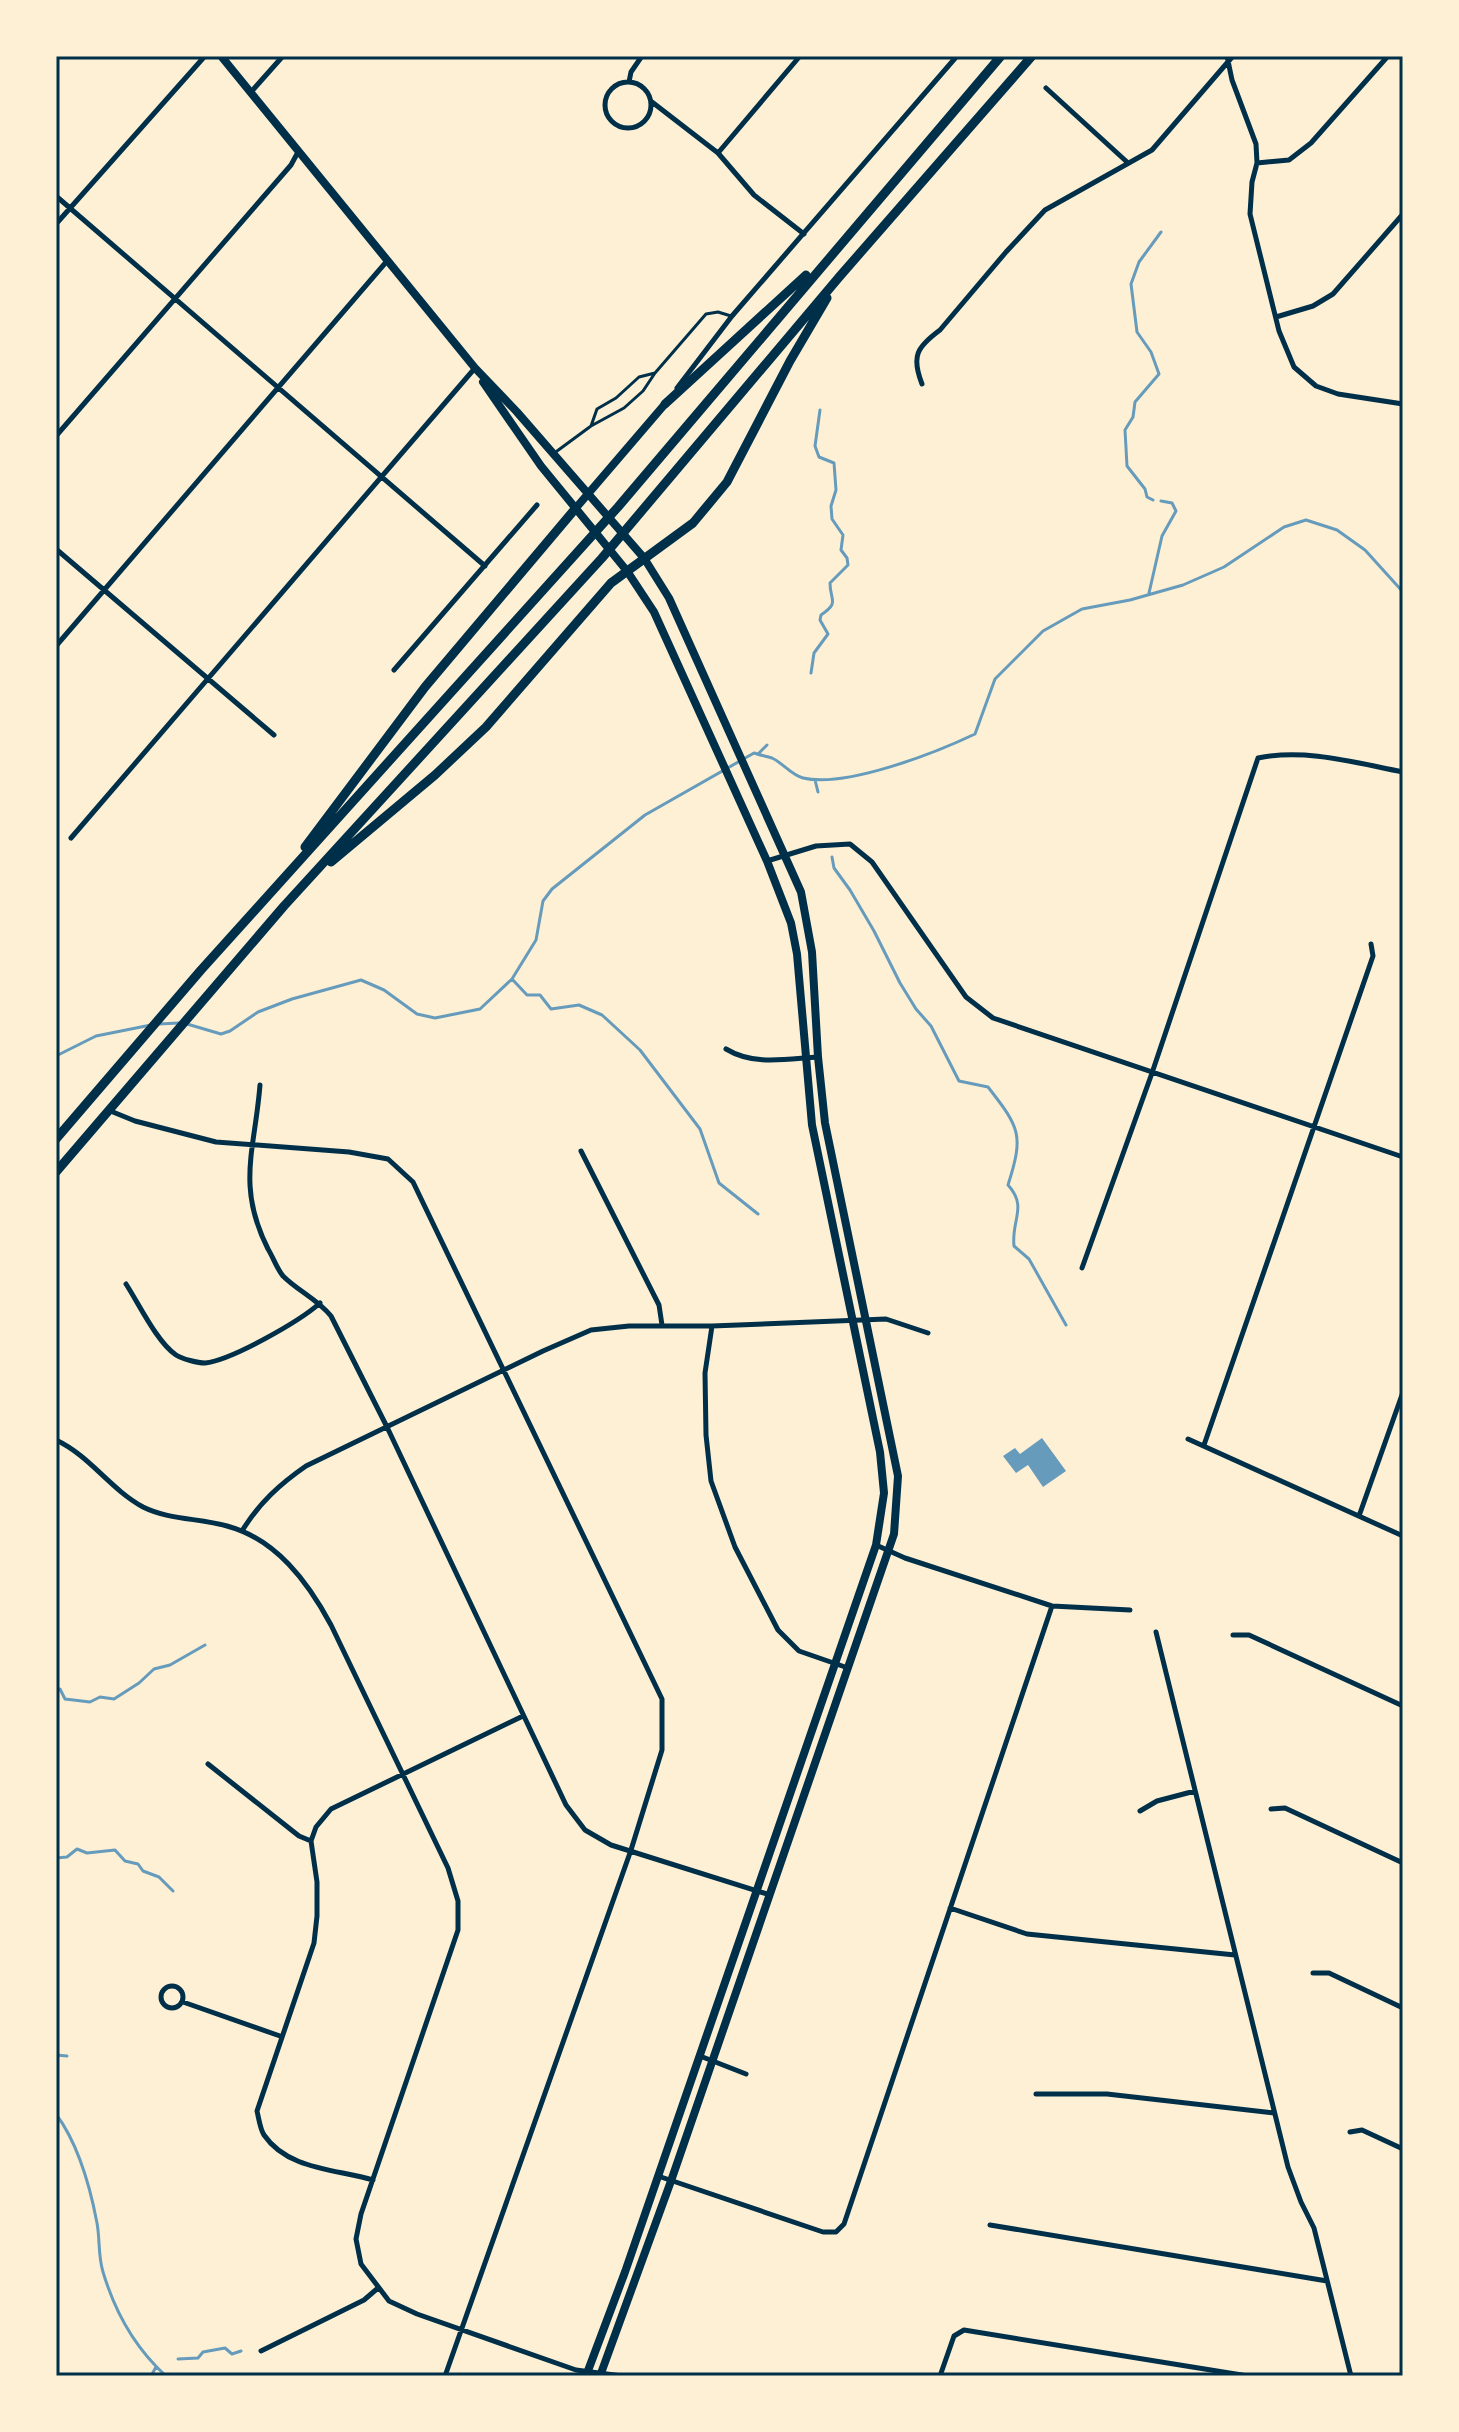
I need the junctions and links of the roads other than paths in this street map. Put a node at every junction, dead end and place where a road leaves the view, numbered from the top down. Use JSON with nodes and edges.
{"nodes":[{"id":1,"x":205,"y":56,"type":"edge"},
{"id":2,"x":221,"y":56,"type":"edge"},
{"id":3,"x":283,"y":56,"type":"edge"},
{"id":4,"x":642,"y":56,"type":"edge"},
{"id":5,"x":800,"y":56,"type":"edge"},
{"id":6,"x":957,"y":56,"type":"edge"},
{"id":7,"x":1001,"y":56,"type":"edge"},
{"id":8,"x":1032,"y":56,"type":"edge"},
{"id":9,"x":1388,"y":56,"type":"edge"},
{"id":10,"x":1229,"y":58,"type":"edge"},
{"id":11,"x":629,"y":82,"type":"junction"},
{"id":12,"x":1046,"y":88,"type":"dead end"},
{"id":13,"x":251,"y":92,"type":"junction"},
{"id":14,"x":651,"y":102,"type":"junction"},
{"id":15,"x":298,"y":152,"type":"junction"},
{"id":16,"x":718,"y":153,"type":"junction"},
{"id":17,"x":1127,"y":162,"type":"junction"},
{"id":18,"x":1257,"y":163,"type":"junction"},
{"id":19,"x":56,"y":196,"type":"edge"},
{"id":20,"x":70,"y":208,"type":"junction"},
{"id":21,"x":1403,"y":214,"type":"edge"},
{"id":22,"x":56,"y":224,"type":"edge"},
{"id":23,"x":804,"y":234,"type":"junction"},
{"id":24,"x":832,"y":252,"type":"junction"},
{"id":25,"x":387,"y":261,"type":"junction"},
{"id":26,"x":840,"y":276,"type":"junction"},
{"id":27,"x":175,"y":298,"type":"junction"},
{"id":28,"x":732,"y":316,"type":"junction"},
{"id":29,"x":1276,"y":317,"type":"junction"},
{"id":30,"x":475,"y":368,"type":"junction"},
{"id":31,"x":655,"y":373,"type":"junction"},
{"id":32,"x":922,"y":384,"type":"dead end"},
{"id":33,"x":277,"y":388,"type":"junction"},
{"id":34,"x":665,"y":404,"type":"junction"},
{"id":35,"x":1403,"y":404,"type":"edge"},
{"id":36,"x":591,"y":426,"type":"junction"},
{"id":37,"x":56,"y":436,"type":"edge"},
{"id":38,"x":525,"y":445,"type":"junction"},
{"id":39,"x":553,"y":454,"type":"junction"},
{"id":40,"x":382,"y":476,"type":"junction"},
{"id":41,"x":588,"y":494,"type":"junction"},
{"id":42,"x":537,"y":505,"type":"dead end"},
{"id":43,"x":575,"y":509,"type":"junction"},
{"id":44,"x":56,"y":549,"type":"edge"},
{"id":45,"x":644,"y":558,"type":"junction"},
{"id":46,"x":485,"y":566,"type":"junction"},
{"id":47,"x":627,"y":571,"type":"junction"},
{"id":48,"x":104,"y":591,"type":"junction"},
{"id":49,"x":56,"y":646,"type":"edge"},
{"id":50,"x":394,"y":670,"type":"dead end"},
{"id":51,"x":208,"y":678,"type":"junction"},
{"id":52,"x":274,"y":735,"type":"dead end"},
{"id":53,"x":1403,"y":772,"type":"edge"},
{"id":54,"x":71,"y":838,"type":"dead end"},
{"id":55,"x":786,"y":855,"type":"junction"},
{"id":56,"x":767,"y":861,"type":"junction"},
{"id":57,"x":270,"y":893,"type":"junction"},
{"id":58,"x":284,"y":906,"type":"junction"},
{"id":59,"x":1371,"y":944,"type":"dead end"},
{"id":60,"x":726,"y":1049,"type":"dead end"},
{"id":61,"x":818,"y":1057,"type":"junction"},
{"id":62,"x":804,"y":1058,"type":"junction"},
{"id":63,"x":1152,"y":1073,"type":"junction"},
{"id":64,"x":260,"y":1085,"type":"dead end"},
{"id":65,"x":107,"y":1110,"type":"junction"},
{"id":66,"x":1313,"y":1129,"type":"junction"},
{"id":67,"x":56,"y":1139,"type":"edge"},
{"id":68,"x":250,"y":1145,"type":"junction"},
{"id":69,"x":581,"y":1151,"type":"dead end"},
{"id":70,"x":1403,"y":1157,"type":"edge"},
{"id":71,"x":56,"y":1172,"type":"edge"},
{"id":72,"x":1082,"y":1268,"type":"dead end"},
{"id":73,"x":126,"y":1284,"type":"dead end"},
{"id":74,"x":320,"y":1303,"type":"junction"},
{"id":75,"x":852,"y":1321,"type":"junction"},
{"id":76,"x":866,"y":1321,"type":"junction"},
{"id":77,"x":662,"y":1325,"type":"junction"},
{"id":78,"x":712,"y":1326,"type":"junction"},
{"id":79,"x":928,"y":1333,"type":"dead end"},
{"id":80,"x":504,"y":1371,"type":"junction"},
{"id":81,"x":1403,"y":1392,"type":"edge"},
{"id":82,"x":387,"y":1427,"type":"junction"},
{"id":83,"x":1188,"y":1439,"type":"dead end"},
{"id":84,"x":56,"y":1440,"type":"edge"},
{"id":85,"x":1204,"y":1445,"type":"junction"},
{"id":86,"x":1359,"y":1516,"type":"junction"},
{"id":87,"x":242,"y":1531,"type":"junction"},
{"id":88,"x":1403,"y":1536,"type":"edge"},
{"id":89,"x":876,"y":1545,"type":"junction"},
{"id":90,"x":889,"y":1551,"type":"junction"},
{"id":91,"x":1052,"y":1606,"type":"junction"},
{"id":92,"x":1130,"y":1610,"type":"dead end"},
{"id":93,"x":1156,"y":1632,"type":"dead end"},
{"id":94,"x":1233,"y":1635,"type":"dead end"},
{"id":95,"x":835,"y":1664,"type":"junction"},
{"id":96,"x":848,"y":1668,"type":"junction"},
{"id":97,"x":1403,"y":1706,"type":"edge"},
{"id":98,"x":523,"y":1716,"type":"junction"},
{"id":99,"x":208,"y":1764,"type":"dead end"},
{"id":100,"x":402,"y":1774,"type":"junction"},
{"id":101,"x":1195,"y":1791,"type":"junction"},
{"id":102,"x":1271,"y":1809,"type":"dead end"},
{"id":103,"x":1140,"y":1811,"type":"dead end"},
{"id":104,"x":311,"y":1841,"type":"junction"},
{"id":105,"x":631,"y":1850,"type":"junction"},
{"id":106,"x":1403,"y":1863,"type":"edge"},
{"id":107,"x":756,"y":1891,"type":"junction"},
{"id":108,"x":770,"y":1895,"type":"junction"},
{"id":109,"x":950,"y":1908,"type":"junction"},
{"id":110,"x":1235,"y":1955,"type":"junction"},
{"id":111,"x":1313,"y":1973,"type":"dead end"},
{"id":112,"x":183,"y":2002,"type":"junction"},
{"id":113,"x":1403,"y":2008,"type":"edge"},
{"id":114,"x":280,"y":2036,"type":"junction"},
{"id":115,"x":699,"y":2056,"type":"junction"},
{"id":116,"x":712,"y":2060,"type":"junction"},
{"id":117,"x":746,"y":2074,"type":"dead end"},
{"id":118,"x":1036,"y":2094,"type":"dead end"},
{"id":119,"x":1274,"y":2113,"type":"junction"},
{"id":120,"x":1350,"y":2132,"type":"dead end"},
{"id":121,"x":1403,"y":2149,"type":"edge"},
{"id":122,"x":658,"y":2176,"type":"junction"},
{"id":123,"x":373,"y":2180,"type":"junction"},
{"id":124,"x":671,"y":2181,"type":"junction"},
{"id":125,"x":990,"y":2225,"type":"dead end"},
{"id":126,"x":1327,"y":2281,"type":"junction"},
{"id":127,"x":378,"y":2288,"type":"junction"},
{"id":128,"x":463,"y":2330,"type":"junction"},
{"id":129,"x":261,"y":2351,"type":"dead end"},
{"id":130,"x":587,"y":2374,"type":"edge"},
{"id":131,"x":601,"y":2374,"type":"edge"},
{"id":132,"x":445,"y":2376,"type":"edge"},
{"id":133,"x":622,"y":2376,"type":"edge"},
{"id":134,"x":940,"y":2376,"type":"edge"},
{"id":135,"x":1248,"y":2376,"type":"edge"},
{"id":136,"x":1351,"y":2376,"type":"edge"}],
"edges":[{"from":1,"to":20,"type":"street"},
{"from":2,"to":13,"type":"main road"},
{"from":3,"to":13,"type":"street"},
{"from":4,"to":11,"type":"street"},
{"from":5,"to":16,"type":"street"},
{"from":6,"to":23,"type":"street"},
{"from":7,"to":24,"type":"highway"},
{"from":8,"to":26,"type":"highway"},
{"from":9,"to":18,"type":"street"},
{"from":10,"to":17,"type":"street"},
{"from":10,"to":18,"type":"street"},
{"from":11,"to":14,"type":"street"},
{"from":11,"to":14,"type":"street"},
{"from":12,"to":17,"type":"street"},
{"from":13,"to":15,"type":"main road"},
{"from":14,"to":16,"type":"street"},
{"from":15,"to":25,"type":"main road"},
{"from":15,"to":27,"type":"street"},
{"from":16,"to":23,"type":"street"},
{"from":17,"to":32,"type":"street"},
{"from":18,"to":29,"type":"street"},
{"from":19,"to":20,"type":"street"},
{"from":20,"to":22,"type":"street"},
{"from":20,"to":27,"type":"street"},
{"from":21,"to":29,"type":"street"},
{"from":23,"to":28,"type":"street"},
{"from":24,"to":34,"type":"highway"},
{"from":24,"to":57,"type":"highway"},
{"from":25,"to":30,"type":"main road"},
{"from":25,"to":33,"type":"street"},
{"from":26,"to":45,"type":"highway"},
{"from":26,"to":58,"type":"highway"},
{"from":27,"to":33,"type":"street"},
{"from":27,"to":37,"type":"street"},
{"from":28,"to":31,"type":"lane"},
{"from":28,"to":34,"type":"street"},
{"from":29,"to":35,"type":"street"},
{"from":30,"to":38,"type":"main road"},
{"from":30,"to":39,"type":"main road"},
{"from":30,"to":40,"type":"street"},
{"from":31,"to":36,"type":"lane"},
{"from":31,"to":36,"type":"lane"},
{"from":33,"to":40,"type":"street"},
{"from":33,"to":48,"type":"street"},
{"from":34,"to":41,"type":"main road"},
{"from":36,"to":39,"type":"lane"},
{"from":38,"to":39,"type":"main road"},
{"from":38,"to":43,"type":"main road"},
{"from":39,"to":41,"type":"main road"},
{"from":40,"to":46,"type":"street"},
{"from":40,"to":51,"type":"street"},
{"from":41,"to":43,"type":"main road"},
{"from":41,"to":45,"type":"main road"},
{"from":42,"to":46,"type":"street"},
{"from":43,"to":47,"type":"main road"},
{"from":43,"to":57,"type":"highway"},
{"from":44,"to":48,"type":"street"},
{"from":45,"to":47,"type":"highway"},
{"from":45,"to":55,"type":"main road"},
{"from":46,"to":50,"type":"street"},
{"from":47,"to":56,"type":"main road"},
{"from":47,"to":58,"type":"highway"},
{"from":48,"to":49,"type":"street"},
{"from":48,"to":51,"type":"street"},
{"from":51,"to":52,"type":"street"},
{"from":51,"to":54,"type":"street"},
{"from":53,"to":63,"type":"street"},
{"from":55,"to":56,"type":"street"},
{"from":55,"to":61,"type":"main road"},
{"from":55,"to":63,"type":"street"},
{"from":56,"to":62,"type":"main road"},
{"from":57,"to":67,"type":"highway"},
{"from":58,"to":65,"type":"highway"},
{"from":59,"to":66,"type":"street"},
{"from":60,"to":62,"type":"street"},
{"from":61,"to":62,"type":"street"},
{"from":61,"to":76,"type":"main road"},
{"from":62,"to":75,"type":"main road"},
{"from":63,"to":66,"type":"street"},
{"from":63,"to":72,"type":"street"},
{"from":64,"to":68,"type":"street"},
{"from":65,"to":68,"type":"street"},
{"from":65,"to":71,"type":"highway"},
{"from":66,"to":70,"type":"street"},
{"from":66,"to":85,"type":"street"},
{"from":68,"to":74,"type":"street"},
{"from":68,"to":80,"type":"street"},
{"from":69,"to":77,"type":"street"},
{"from":73,"to":74,"type":"street"},
{"from":74,"to":82,"type":"street"},
{"from":75,"to":76,"type":"street"},
{"from":75,"to":78,"type":"street"},
{"from":75,"to":89,"type":"main road"},
{"from":76,"to":79,"type":"street"},
{"from":76,"to":90,"type":"main road"},
{"from":77,"to":78,"type":"street"},
{"from":77,"to":80,"type":"street"},
{"from":78,"to":95,"type":"street"},
{"from":80,"to":82,"type":"street"},
{"from":80,"to":105,"type":"street"},
{"from":81,"to":86,"type":"street"},
{"from":82,"to":87,"type":"street"},
{"from":82,"to":98,"type":"street"},
{"from":83,"to":85,"type":"street"},
{"from":84,"to":87,"type":"street"},
{"from":85,"to":86,"type":"street"},
{"from":86,"to":88,"type":"street"},
{"from":87,"to":100,"type":"street"},
{"from":89,"to":90,"type":"street"},
{"from":89,"to":95,"type":"main road"},
{"from":90,"to":91,"type":"street"},
{"from":90,"to":96,"type":"main road"},
{"from":91,"to":92,"type":"street"},
{"from":91,"to":109,"type":"street"},
{"from":93,"to":101,"type":"street"},
{"from":94,"to":97,"type":"street"},
{"from":95,"to":96,"type":"street"},
{"from":95,"to":107,"type":"main road"},
{"from":96,"to":108,"type":"main road"},
{"from":98,"to":100,"type":"street"},
{"from":98,"to":105,"type":"street"},
{"from":99,"to":104,"type":"street"},
{"from":100,"to":104,"type":"street"},
{"from":100,"to":123,"type":"street"},
{"from":101,"to":103,"type":"street"},
{"from":101,"to":110,"type":"street"},
{"from":102,"to":106,"type":"street"},
{"from":104,"to":114,"type":"street"},
{"from":105,"to":107,"type":"street"},
{"from":105,"to":128,"type":"street"},
{"from":107,"to":108,"type":"street"},
{"from":107,"to":115,"type":"main road"},
{"from":108,"to":116,"type":"main road"},
{"from":109,"to":110,"type":"street"},
{"from":109,"to":124,"type":"street"},
{"from":110,"to":119,"type":"street"},
{"from":111,"to":113,"type":"street"},
{"from":112,"to":112,"type":"street"},
{"from":112,"to":114,"type":"street"},
{"from":114,"to":123,"type":"street"},
{"from":115,"to":116,"type":"street"},
{"from":115,"to":122,"type":"main road"},
{"from":116,"to":117,"type":"street"},
{"from":116,"to":124,"type":"main road"},
{"from":118,"to":119,"type":"street"},
{"from":119,"to":126,"type":"street"},
{"from":120,"to":121,"type":"street"},
{"from":122,"to":124,"type":"street"},
{"from":122,"to":130,"type":"main road"},
{"from":123,"to":127,"type":"street"},
{"from":124,"to":131,"type":"main road"},
{"from":125,"to":126,"type":"street"},
{"from":126,"to":136,"type":"street"},
{"from":127,"to":128,"type":"street"},
{"from":127,"to":129,"type":"street"},
{"from":128,"to":130,"type":"street"},
{"from":128,"to":132,"type":"street"},
{"from":130,"to":131,"type":"street"},
{"from":131,"to":133,"type":"street"},
{"from":134,"to":135,"type":"street"}]}
